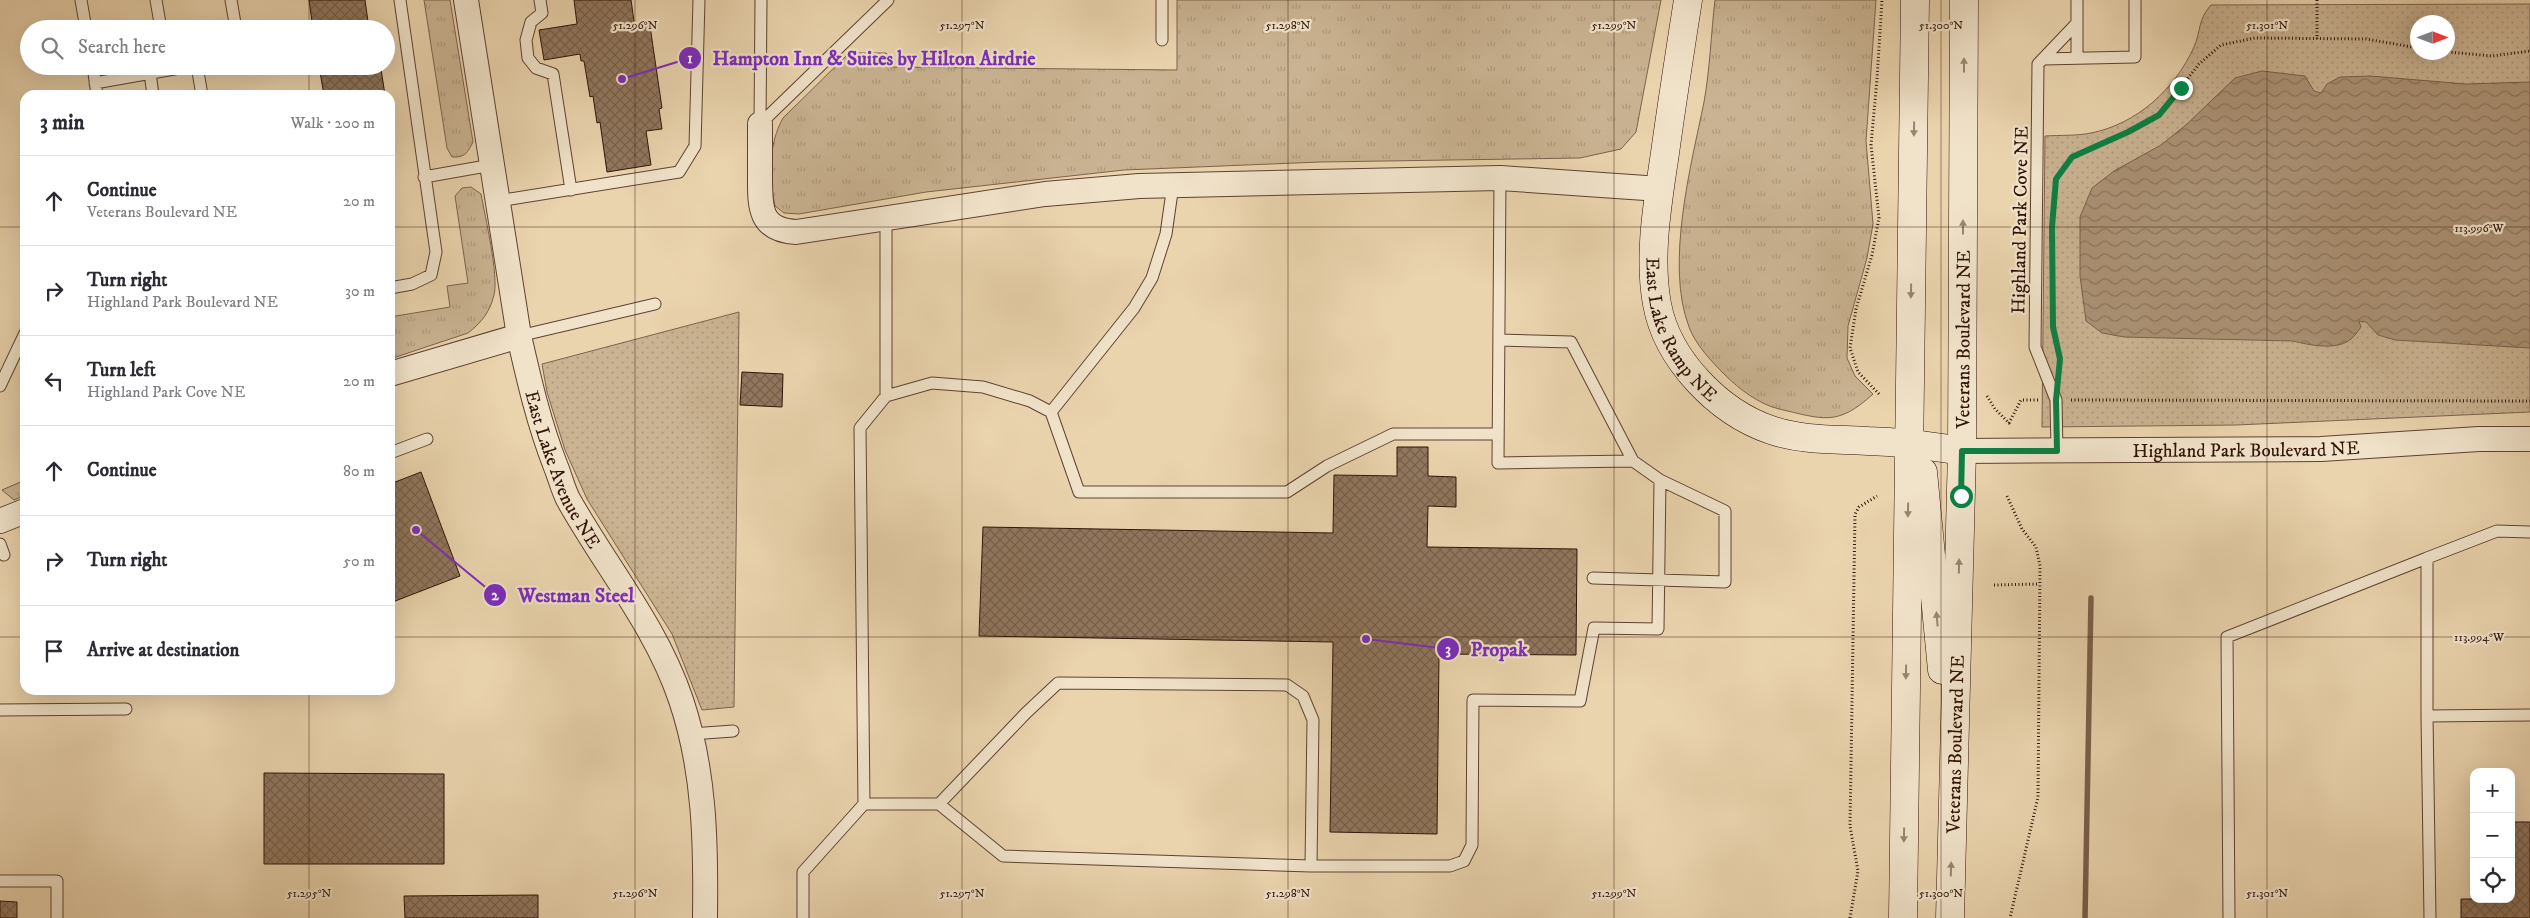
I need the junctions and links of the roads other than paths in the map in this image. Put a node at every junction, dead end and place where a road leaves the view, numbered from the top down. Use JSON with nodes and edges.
{"nodes":[{"id":1,"x":81,"y":0,"type":"edge"},
{"id":2,"x":156,"y":0,"type":"edge"},
{"id":3,"x":231,"y":0,"type":"edge"},
{"id":4,"x":400,"y":0,"type":"edge"},
{"id":5,"x":466,"y":0,"type":"edge"},
{"id":6,"x":540,"y":0,"type":"edge"},
{"id":7,"x":699,"y":0,"type":"edge"},
{"id":8,"x":761,"y":0,"type":"edge"},
{"id":9,"x":888,"y":0,"type":"edge"},
{"id":10,"x":1162,"y":0,"type":"edge"},
{"id":11,"x":1688,"y":0,"type":"edge"},
{"id":12,"x":1915,"y":0,"type":"edge"},
{"id":13,"x":1964,"y":0,"type":"edge"},
{"id":14,"x":2077,"y":0,"type":"edge"},
{"id":15,"x":2135,"y":0,"type":"edge"},
{"id":16,"x":84,"y":20,"type":"edge"},
{"id":17,"x":159,"y":20,"type":"edge"},
{"id":18,"x":234,"y":20,"type":"edge"},
{"id":19,"x":2077,"y":23,"type":"junction"},
{"id":20,"x":1162,"y":40,"type":"dead end"},
{"id":21,"x":2077,"y":58,"type":"junction"},
{"id":22,"x":2042,"y":59,"type":"junction"},
{"id":23,"x":94,"y":75,"type":"edge"},
{"id":24,"x":144,"y":75,"type":"edge"},
{"id":25,"x":150,"y":75,"type":"edge"},
{"id":26,"x":199,"y":75,"type":"edge"},
{"id":27,"x":95,"y":83,"type":"junction"},
{"id":28,"x":97,"y":90,"type":"edge"},
{"id":29,"x":152,"y":90,"type":"edge"},
{"id":30,"x":201,"y":90,"type":"edge"},
{"id":31,"x":760,"y":124,"type":"junction"},
{"id":32,"x":492,"y":165,"type":"junction"},
{"id":33,"x":424,"y":177,"type":"junction"},
{"id":34,"x":1500,"y":178,"type":"junction"},
{"id":35,"x":1173,"y":185,"type":"junction"},
{"id":36,"x":1660,"y":189,"type":"junction"},
{"id":37,"x":571,"y":190,"type":"junction"},
{"id":38,"x":498,"y":201,"type":"junction"},
{"id":39,"x":886,"y":218,"type":"junction"},
{"id":40,"x":395,"y":287,"type":"edge"},
{"id":41,"x":655,"y":304,"type":"dead end"},
{"id":42,"x":519,"y":336,"type":"junction"},
{"id":43,"x":1499,"y":340,"type":"junction"},
{"id":44,"x":20,"y":344,"type":"edge"},
{"id":45,"x":395,"y":373,"type":"edge"},
{"id":46,"x":0,"y":386,"type":"edge"},
{"id":47,"x":886,"y":396,"type":"junction"},
{"id":48,"x":1051,"y":412,"type":"junction"},
{"id":49,"x":1498,"y":434,"type":"junction"},
{"id":50,"x":427,"y":439,"type":"dead end"},
{"id":51,"x":2530,"y":439,"type":"edge"},
{"id":52,"x":1910,"y":443,"type":"junction"},
{"id":53,"x":395,"y":451,"type":"edge"},
{"id":54,"x":1962,"y":451,"type":"junction"},
{"id":55,"x":2057,"y":451,"type":"junction"},
{"id":56,"x":1633,"y":461,"type":"junction"},
{"id":57,"x":1660,"y":480,"type":"junction"},
{"id":58,"x":20,"y":513,"type":"edge"},
{"id":59,"x":0,"y":521,"type":"edge"},
{"id":60,"x":2530,"y":532,"type":"edge"},
{"id":61,"x":0,"y":544,"type":"edge"},
{"id":62,"x":4,"y":555,"type":"dead end"},
{"id":63,"x":2427,"y":558,"type":"junction"},
{"id":64,"x":1593,"y":578,"type":"dead end"},
{"id":65,"x":1658,"y":579,"type":"junction"},
{"id":66,"x":126,"y":709,"type":"dead end"},
{"id":67,"x":0,"y":710,"type":"edge"},
{"id":68,"x":2530,"y":715,"type":"edge"},
{"id":69,"x":2427,"y":716,"type":"junction"},
{"id":70,"x":734,"y":731,"type":"dead end"},
{"id":71,"x":691,"y":734,"type":"junction"},
{"id":72,"x":1953,"y":790,"type":"junction"},
{"id":73,"x":864,"y":804,"type":"junction"},
{"id":74,"x":939,"y":804,"type":"junction"},
{"id":75,"x":1311,"y":866,"type":"junction"},
{"id":76,"x":0,"y":881,"type":"edge"},
{"id":77,"x":57,"y":918,"type":"edge"},
{"id":78,"x":705,"y":918,"type":"edge"},
{"id":79,"x":803,"y":918,"type":"edge"},
{"id":80,"x":1903,"y":918,"type":"edge"},
{"id":81,"x":1950,"y":918,"type":"edge"},
{"id":82,"x":2229,"y":918,"type":"edge"},
{"id":83,"x":2430,"y":918,"type":"edge"}],
"edges":[{"from":1,"to":16,"type":"lane"},
{"from":2,"to":17,"type":"lane"},
{"from":3,"to":18,"type":"lane"},
{"from":4,"to":33,"type":"lane"},
{"from":5,"to":32,"type":"street","name":"East Lake Avenue NE"},
{"from":6,"to":37,"type":"lane"},
{"from":7,"to":37,"type":"lane"},
{"from":8,"to":31,"type":"lane"},
{"from":9,"to":31,"type":"lane"},
{"from":10,"to":20,"type":"lane"},
{"from":11,"to":36,"type":"main road","name":"East Lake Ramp NE"},
{"from":12,"to":52,"type":"main road","one_way":true},
{"from":54,"to":13,"type":"main road","name":"Veterans Boulevard NE","one_way":true},
{"from":14,"to":19,"type":"lane"},
{"from":15,"to":21,"type":"lane"},
{"from":19,"to":21,"type":"lane"},
{"from":19,"to":22,"type":"lane"},
{"from":21,"to":22,"type":"lane"},
{"from":22,"to":55,"type":"lane","name":"Highland Park Cove NE"},
{"from":23,"to":27,"type":"lane"},
{"from":24,"to":27,"type":"lane"},
{"from":25,"to":29,"type":"lane"},
{"from":26,"to":30,"type":"lane"},
{"from":27,"to":28,"type":"lane"},
{"from":31,"to":39,"type":"street"},
{"from":32,"to":33,"type":"lane"},
{"from":32,"to":38,"type":"street","name":"East Lake Avenue NE"},
{"from":33,"to":40,"type":"lane"},
{"from":34,"to":35,"type":"street"},
{"from":34,"to":36,"type":"street"},
{"from":34,"to":43,"type":"lane"},
{"from":35,"to":39,"type":"street"},
{"from":35,"to":48,"type":"lane"},
{"from":36,"to":52,"type":"main road","name":"East Lake Ramp NE"},
{"from":37,"to":38,"type":"lane"},
{"from":38,"to":42,"type":"street","name":"East Lake Avenue NE"},
{"from":39,"to":47,"type":"lane"},
{"from":41,"to":42,"type":"lane"},
{"from":42,"to":45,"type":"street"},
{"from":42,"to":71,"type":"street","name":"East Lake Avenue NE"},
{"from":43,"to":49,"type":"lane"},
{"from":43,"to":56,"type":"lane"},
{"from":44,"to":46,"type":"lane"},
{"from":47,"to":48,"type":"lane"},
{"from":47,"to":73,"type":"lane"},
{"from":48,"to":49,"type":"lane"},
{"from":49,"to":56,"type":"lane"},
{"from":50,"to":53,"type":"lane"},
{"from":51,"to":55,"type":"street","name":"Highland Park Boulevard NE"},
{"from":52,"to":54,"type":"main road","name":"East Lake Ramp NE"},
{"from":72,"to":52,"type":"main road","one_way":true},
{"from":52,"to":80,"type":"main road","one_way":true},
{"from":54,"to":55,"type":"street","name":"Highland Park Boulevard NE"},
{"from":72,"to":54,"type":"main road","name":"Veterans Boulevard NE","one_way":true},
{"from":56,"to":57,"type":"lane"},
{"from":57,"to":65,"type":"lane"},
{"from":57,"to":65,"type":"lane"},
{"from":58,"to":59,"type":"street"},
{"from":60,"to":63,"type":"lane"},
{"from":61,"to":62,"type":"lane"},
{"from":63,"to":69,"type":"lane"},
{"from":63,"to":82,"type":"lane"},
{"from":64,"to":65,"type":"lane"},
{"from":65,"to":75,"type":"lane"},
{"from":66,"to":67,"type":"lane"},
{"from":68,"to":69,"type":"lane"},
{"from":69,"to":83,"type":"lane"},
{"from":70,"to":71,"type":"lane"},
{"from":71,"to":78,"type":"street","name":"East Lake Avenue NE"},
{"from":81,"to":72,"type":"main road","name":"Veterans Boulevard NE","one_way":true},
{"from":73,"to":74,"type":"lane"},
{"from":73,"to":79,"type":"lane"},
{"from":74,"to":75,"type":"lane"},
{"from":74,"to":75,"type":"lane"},
{"from":76,"to":77,"type":"lane"}]}
